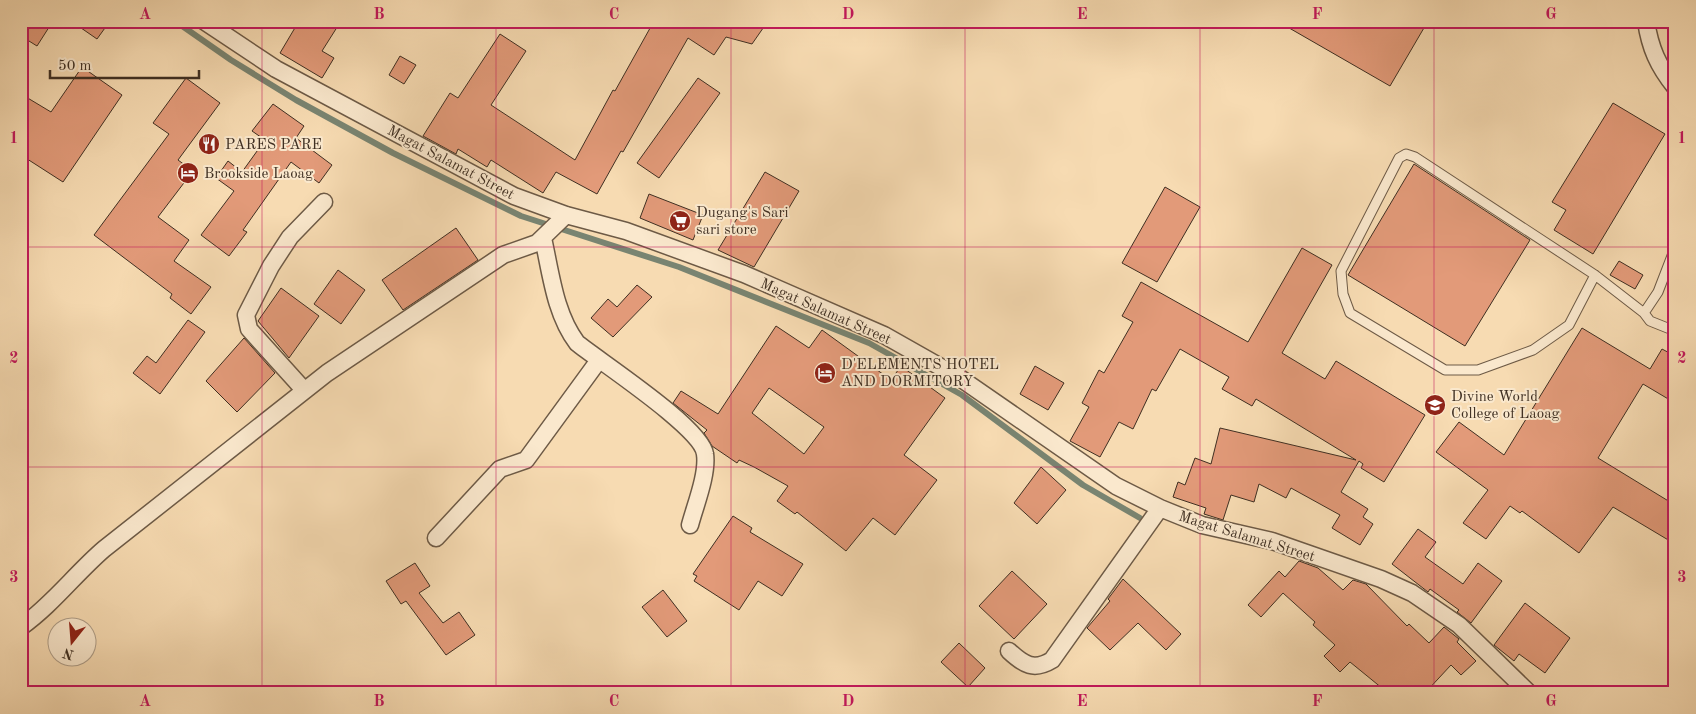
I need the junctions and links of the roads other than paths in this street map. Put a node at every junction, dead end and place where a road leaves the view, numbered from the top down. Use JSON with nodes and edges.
{"nodes":[{"id":1,"x":204,"y":21,"type":"edge"},
{"id":2,"x":1646,"y":21,"type":"edge"},
{"id":3,"x":1675,"y":87,"type":"edge"},
{"id":4,"x":324,"y":202,"type":"dead end"},
{"id":5,"x":564,"y":217,"type":"junction"},
{"id":6,"x":546,"y":236,"type":"junction"},
{"id":7,"x":1675,"y":248,"type":"edge"},
{"id":8,"x":1595,"y":275,"type":"junction"},
{"id":9,"x":1644,"y":313,"type":"junction"},
{"id":10,"x":1675,"y":331,"type":"edge"},
{"id":11,"x":599,"y":360,"type":"junction"},
{"id":12,"x":304,"y":390,"type":"junction"},
{"id":13,"x":1160,"y":508,"type":"junction"},
{"id":14,"x":690,"y":525,"type":"dead end"},
{"id":15,"x":436,"y":538,"type":"dead end"},
{"id":16,"x":21,"y":627,"type":"edge"},
{"id":17,"x":1008,"y":651,"type":"dead end"},
{"id":18,"x":1529,"y":693,"type":"edge"}],
"edges":[{"from":1,"to":5,"type":"street","name":"Magat Salamat Street"},
{"from":2,"to":3,"type":"street"},
{"from":4,"to":12,"type":"street"},
{"from":5,"to":6,"type":"street"},
{"from":5,"to":13,"type":"street","name":"Magat Salamat Street"},
{"from":6,"to":11,"type":"street"},
{"from":6,"to":12,"type":"street"},
{"from":7,"to":9,"type":"lane"},
{"from":8,"to":8,"type":"lane"},
{"from":8,"to":9,"type":"lane"},
{"from":9,"to":10,"type":"lane"},
{"from":11,"to":14,"type":"street"},
{"from":11,"to":15,"type":"street"},
{"from":12,"to":16,"type":"street"},
{"from":13,"to":17,"type":"street"},
{"from":13,"to":18,"type":"street","name":"Magat Salamat Street"}]}
